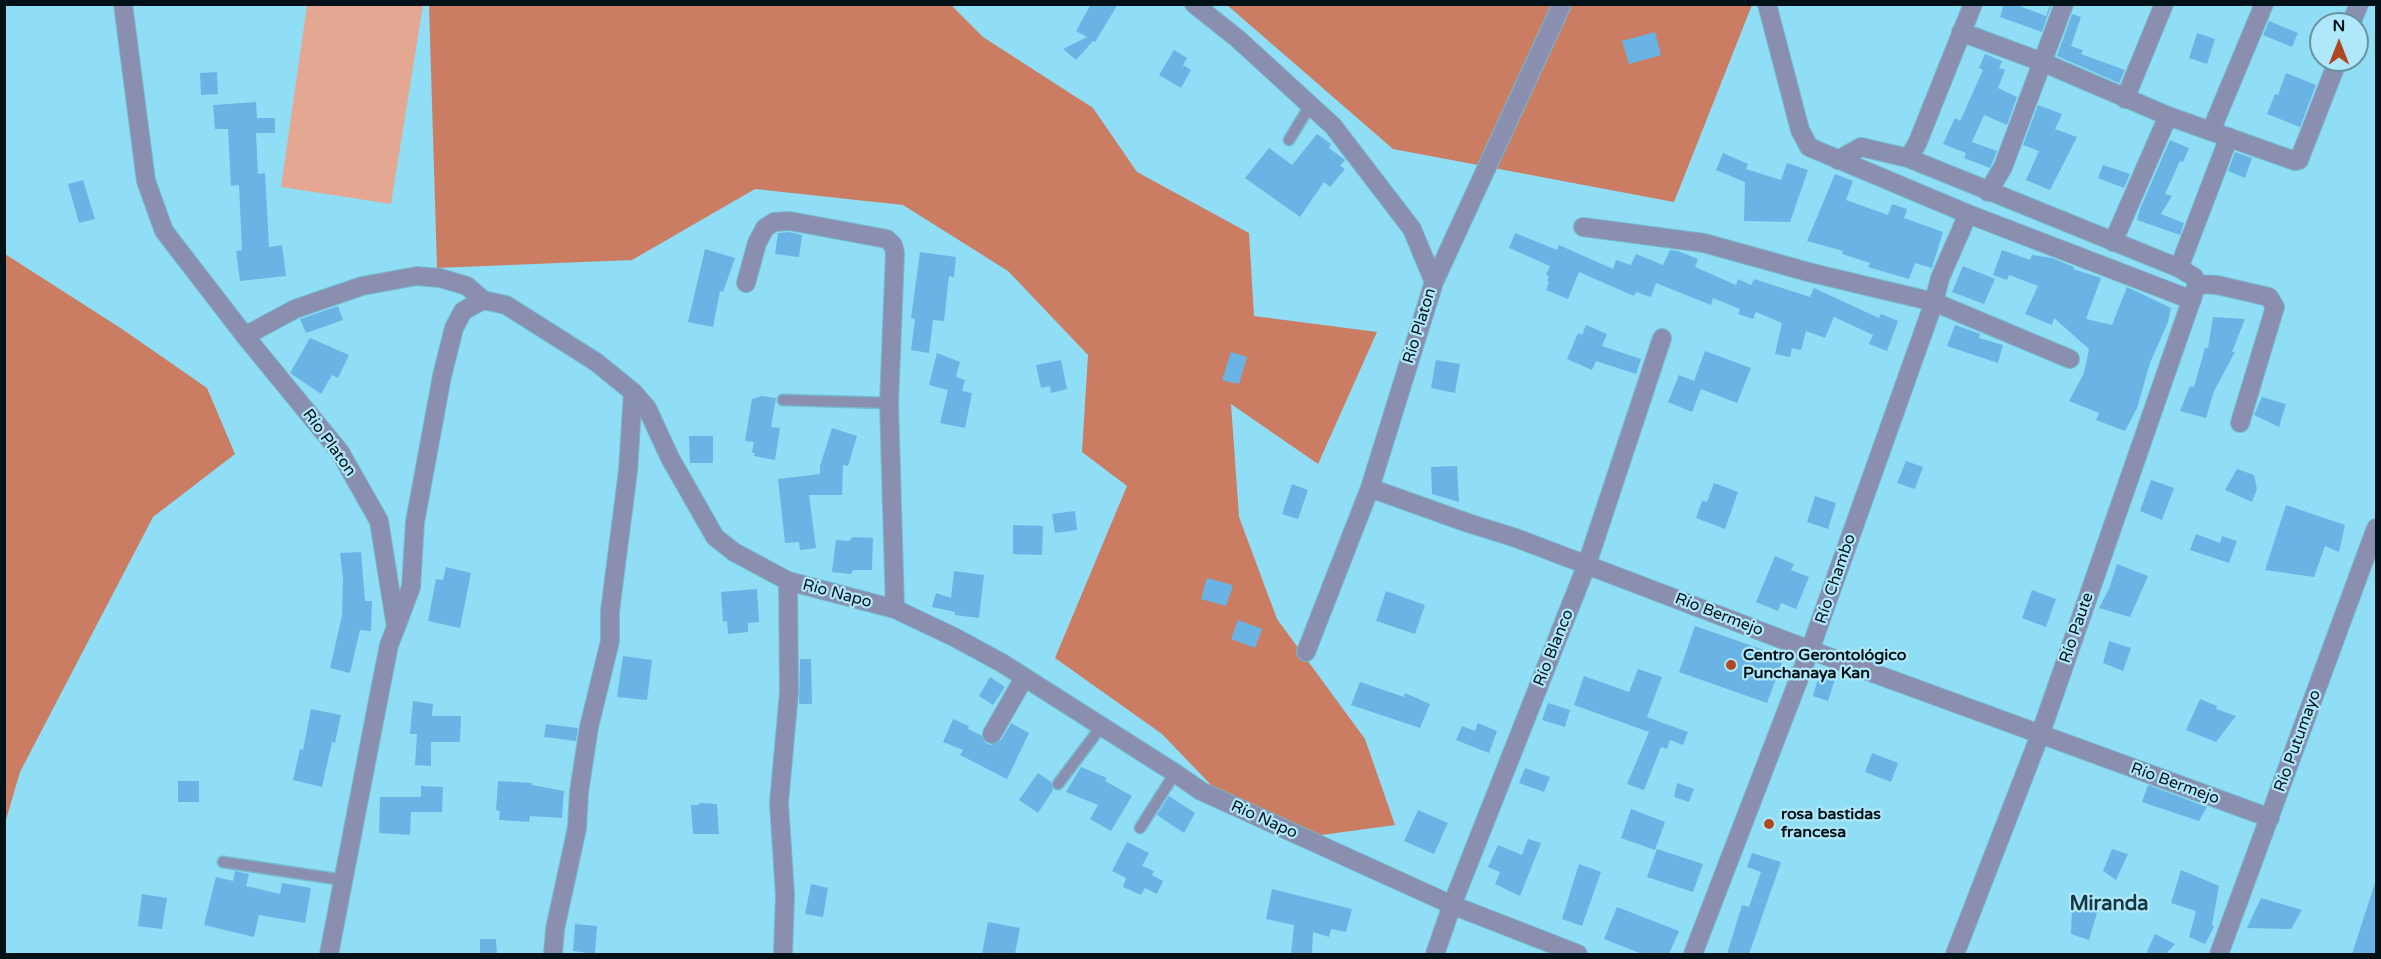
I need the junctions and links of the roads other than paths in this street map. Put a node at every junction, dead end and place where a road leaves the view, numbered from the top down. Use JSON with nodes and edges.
{"nodes":[{"id":1,"x":123,"y":4,"type":"edge"},
{"id":2,"x":1194,"y":4,"type":"edge"},
{"id":3,"x":1562,"y":4,"type":"edge"},
{"id":4,"x":1767,"y":4,"type":"edge"},
{"id":5,"x":1973,"y":4,"type":"edge"},
{"id":6,"x":2064,"y":4,"type":"edge"},
{"id":7,"x":2164,"y":4,"type":"edge"},
{"id":8,"x":2264,"y":4,"type":"edge"},
{"id":9,"x":1961,"y":32,"type":"junction"},
{"id":10,"x":2042,"y":62,"type":"junction"},
{"id":11,"x":2333,"y":72,"type":"edge"},
{"id":12,"x":2125,"y":99,"type":"junction"},
{"id":13,"x":1311,"y":104,"type":"junction"},
{"id":14,"x":2169,"y":116,"type":"junction"},
{"id":15,"x":2211,"y":132,"type":"junction"},
{"id":16,"x":2229,"y":137,"type":"junction"},
{"id":17,"x":1289,"y":140,"type":"dead end"},
{"id":18,"x":1908,"y":158,"type":"junction"},
{"id":19,"x":1838,"y":160,"type":"junction"},
{"id":20,"x":1988,"y":192,"type":"junction"},
{"id":21,"x":1968,"y":214,"type":"junction"},
{"id":22,"x":1583,"y":227,"type":"dead end"},
{"id":23,"x":2113,"y":242,"type":"junction"},
{"id":24,"x":2179,"y":268,"type":"junction"},
{"id":25,"x":1434,"y":282,"type":"junction"},
{"id":26,"x":746,"y":283,"type":"dead end"},
{"id":27,"x":2195,"y":292,"type":"junction"},
{"id":28,"x":483,"y":300,"type":"junction"},
{"id":29,"x":1934,"y":302,"type":"junction"},
{"id":30,"x":245,"y":336,"type":"junction"},
{"id":31,"x":1662,"y":338,"type":"dead end"},
{"id":32,"x":2070,"y":359,"type":"dead end"},
{"id":33,"x":633,"y":392,"type":"junction"},
{"id":34,"x":783,"y":400,"type":"dead end"},
{"id":35,"x":889,"y":403,"type":"junction"},
{"id":36,"x":2240,"y":423,"type":"dead end"},
{"id":37,"x":1370,"y":488,"type":"junction"},
{"id":38,"x":2376,"y":528,"type":"edge"},
{"id":39,"x":1587,"y":564,"type":"junction"},
{"id":40,"x":788,"y":581,"type":"junction"},
{"id":41,"x":895,"y":609,"type":"junction"},
{"id":42,"x":396,"y":627,"type":"junction"},
{"id":43,"x":1810,"y":650,"type":"junction"},
{"id":44,"x":1306,"y":652,"type":"dead end"},
{"id":45,"x":1024,"y":678,"type":"junction"},
{"id":46,"x":1101,"y":727,"type":"junction"},
{"id":47,"x":992,"y":734,"type":"dead end"},
{"id":48,"x":2040,"y":735,"type":"junction"},
{"id":49,"x":1175,"y":773,"type":"junction"},
{"id":50,"x":1058,"y":784,"type":"dead end"},
{"id":51,"x":2270,"y":818,"type":"junction"},
{"id":52,"x":1140,"y":828,"type":"dead end"},
{"id":53,"x":223,"y":862,"type":"dead end"},
{"id":54,"x":343,"y":880,"type":"junction"},
{"id":55,"x":1452,"y":905,"type":"junction"},
{"id":56,"x":329,"y":954,"type":"edge"},
{"id":57,"x":553,"y":954,"type":"edge"},
{"id":58,"x":783,"y":954,"type":"edge"},
{"id":59,"x":1435,"y":954,"type":"edge"},
{"id":60,"x":1578,"y":954,"type":"edge"},
{"id":61,"x":1693,"y":954,"type":"edge"},
{"id":62,"x":1955,"y":954,"type":"edge"},
{"id":63,"x":2219,"y":954,"type":"edge"}],
"edges":[{"from":1,"to":30,"type":"street","name":"Río Platon"},
{"from":2,"to":13,"type":"street","name":"Río Platon"},
{"from":3,"to":25,"type":"street"},
{"from":4,"to":19,"type":"street"},
{"from":5,"to":9,"type":"street"},
{"from":6,"to":10,"type":"street"},
{"from":7,"to":12,"type":"street"},
{"from":8,"to":15,"type":"street"},
{"from":9,"to":10,"type":"street"},
{"from":9,"to":18,"type":"street"},
{"from":10,"to":12,"type":"street"},
{"from":10,"to":20,"type":"street"},
{"from":11,"to":16,"type":"street"},
{"from":12,"to":14,"type":"street"},
{"from":13,"to":17,"type":"lane"},
{"from":13,"to":25,"type":"street","name":"Río Platon"},
{"from":14,"to":15,"type":"street"},
{"from":14,"to":23,"type":"street"},
{"from":15,"to":16,"type":"street"},
{"from":16,"to":24,"type":"street"},
{"from":18,"to":19,"type":"street"},
{"from":18,"to":20,"type":"street"},
{"from":19,"to":21,"type":"street"},
{"from":20,"to":23,"type":"street"},
{"from":21,"to":27,"type":"street"},
{"from":21,"to":29,"type":"street","name":"Río Chambo"},
{"from":22,"to":29,"type":"street"},
{"from":23,"to":24,"type":"street"},
{"from":24,"to":27,"type":"street"},
{"from":25,"to":37,"type":"street","name":"Río Platon"},
{"from":26,"to":35,"type":"street"},
{"from":27,"to":36,"type":"street"},
{"from":27,"to":48,"type":"street","name":"Río Paute"},
{"from":28,"to":30,"type":"street","name":"Río Napo"},
{"from":28,"to":33,"type":"street","name":"Río Napo"},
{"from":28,"to":42,"type":"street"},
{"from":29,"to":32,"type":"street"},
{"from":29,"to":43,"type":"street","name":"Río Chambo"},
{"from":30,"to":42,"type":"street","name":"Río Platon"},
{"from":31,"to":39,"type":"street","name":"Río Blanco"},
{"from":33,"to":40,"type":"street","name":"Río Napo"},
{"from":33,"to":57,"type":"street"},
{"from":34,"to":35,"type":"lane"},
{"from":35,"to":41,"type":"street"},
{"from":37,"to":39,"type":"street","name":"Río Bermejo"},
{"from":37,"to":44,"type":"street","name":"Río Platon"},
{"from":38,"to":51,"type":"street","name":"Río Putumayo"},
{"from":39,"to":43,"type":"street","name":"Río Bermejo"},
{"from":39,"to":55,"type":"street","name":"Río Blanco"},
{"from":40,"to":41,"type":"street","name":"Río Napo"},
{"from":40,"to":58,"type":"street"},
{"from":41,"to":45,"type":"street","name":"Río Napo"},
{"from":42,"to":54,"type":"street","name":"Río Platon"},
{"from":43,"to":48,"type":"street","name":"Río Bermejo"},
{"from":43,"to":61,"type":"street","name":"Río Chambo"},
{"from":45,"to":46,"type":"street","name":"Río Napo"},
{"from":45,"to":47,"type":"street"},
{"from":46,"to":49,"type":"street","name":"Río Napo"},
{"from":46,"to":50,"type":"lane"},
{"from":48,"to":51,"type":"street","name":"Río Bermejo"},
{"from":48,"to":62,"type":"street","name":"Río Paute"},
{"from":49,"to":52,"type":"lane"},
{"from":49,"to":55,"type":"street","name":"Río Napo"},
{"from":51,"to":63,"type":"street","name":"Río Putumayo"},
{"from":53,"to":54,"type":"lane"},
{"from":54,"to":56,"type":"street","name":"Río Platon"},
{"from":55,"to":59,"type":"street","name":"Río Blanco"},
{"from":55,"to":60,"type":"street","name":"Río Napo"}]}
